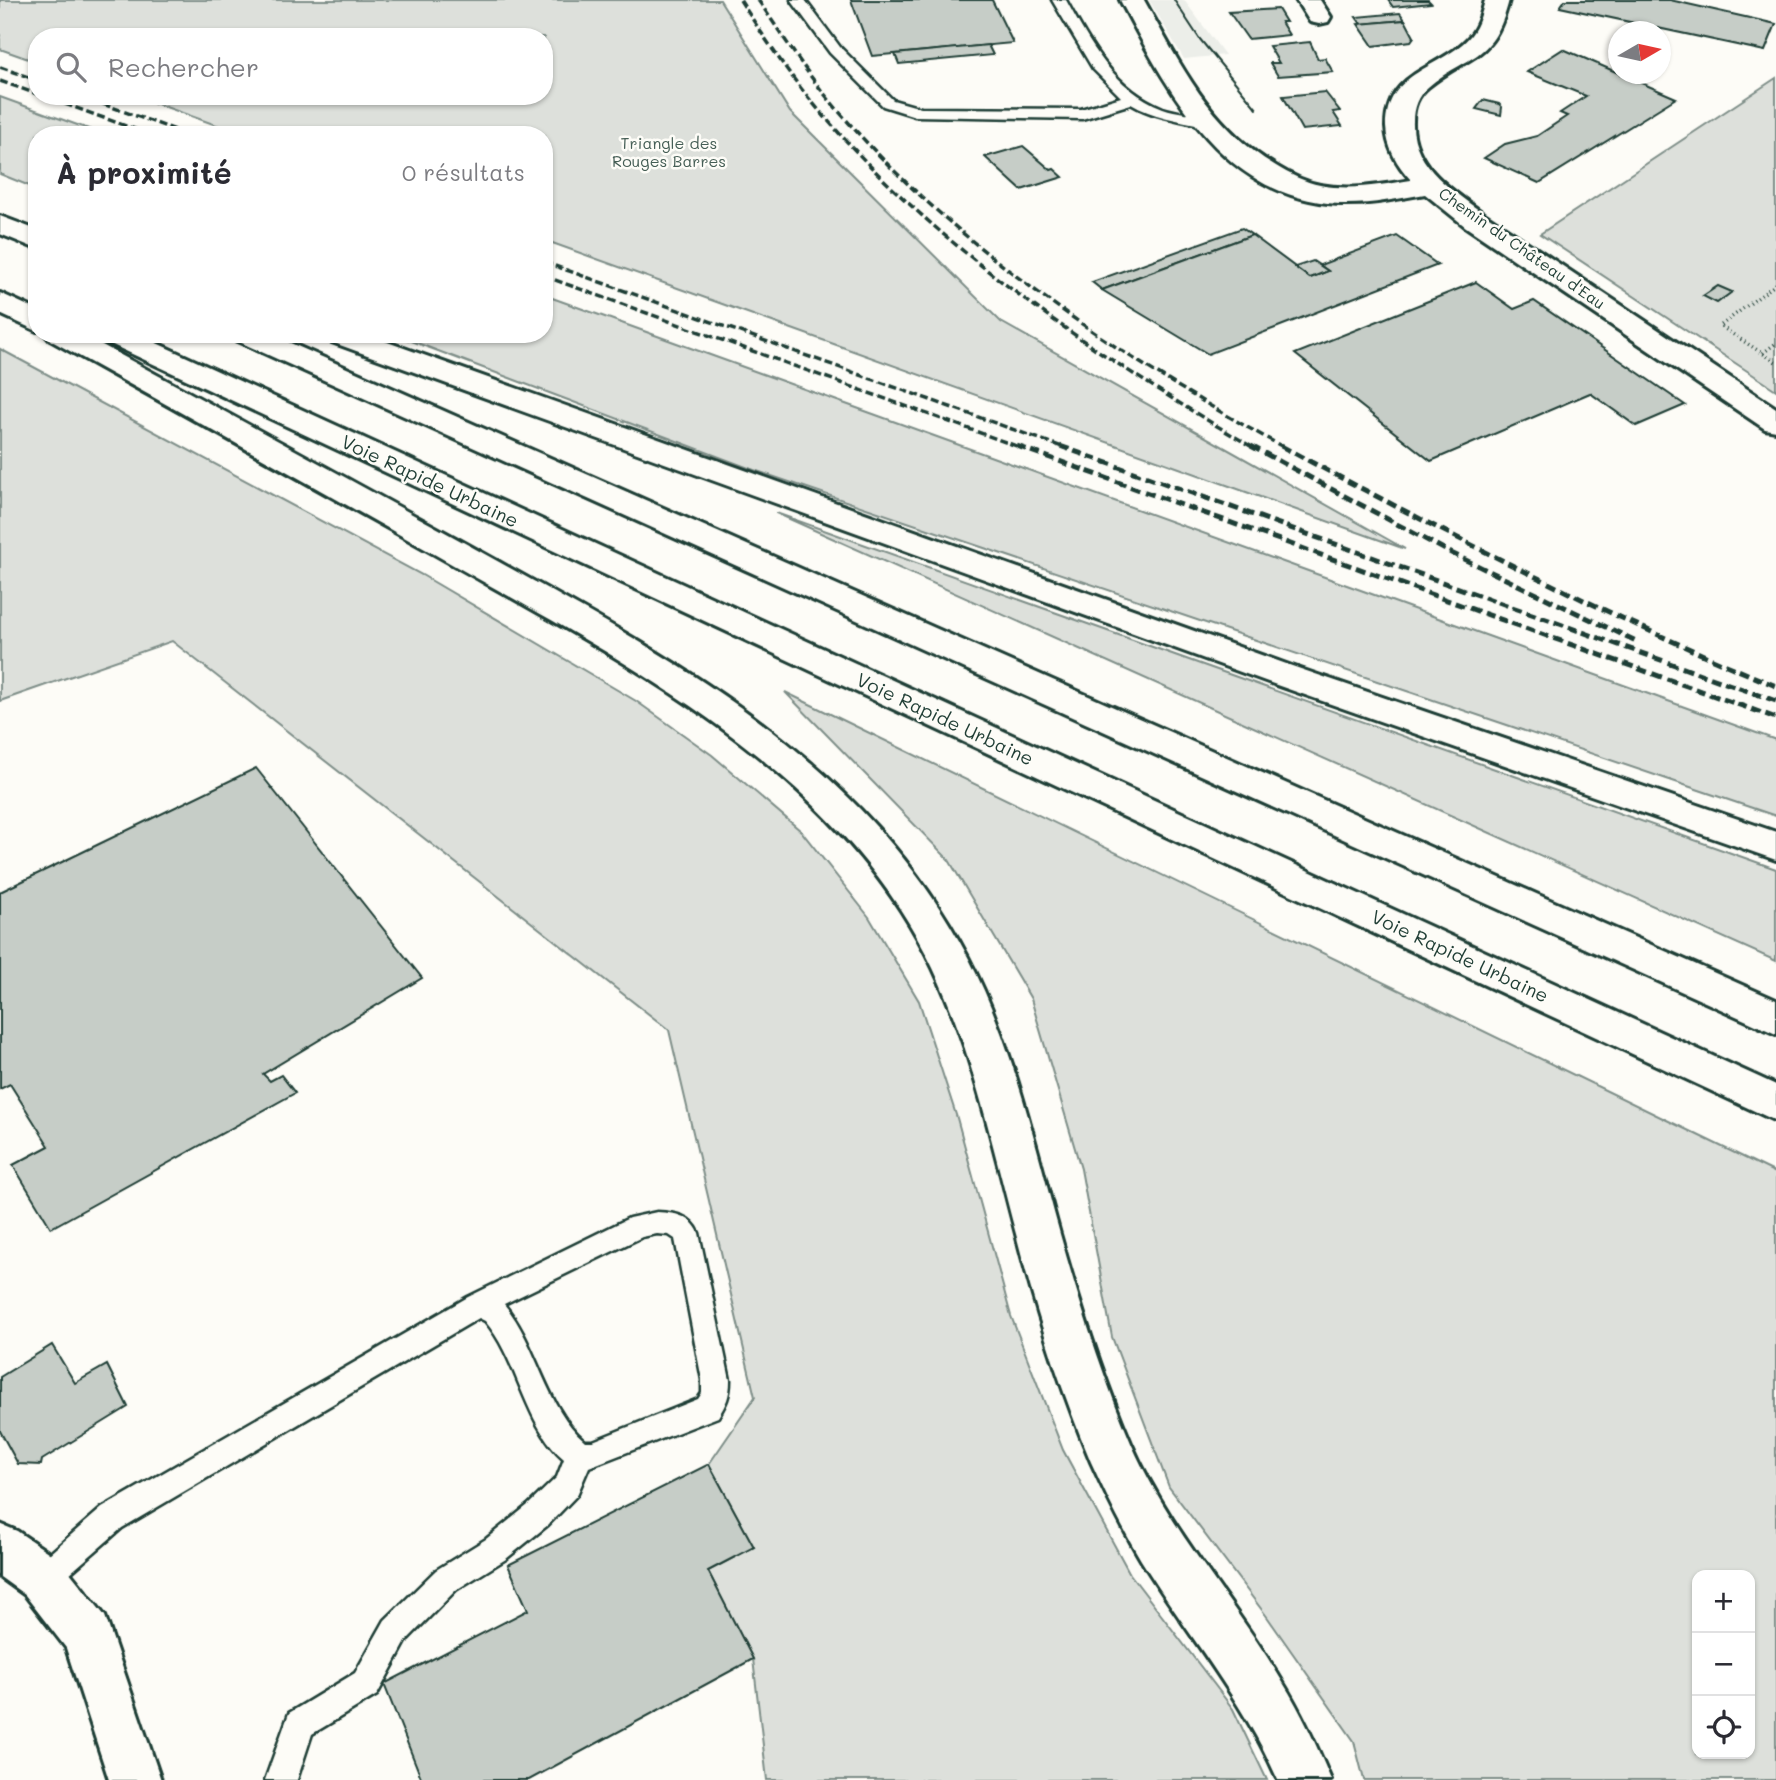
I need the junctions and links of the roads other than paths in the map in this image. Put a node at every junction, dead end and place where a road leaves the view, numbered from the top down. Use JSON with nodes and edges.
{"nodes":[{"id":1,"x":798,"y":0,"type":"edge"},
{"id":2,"x":1059,"y":0,"type":"edge"},
{"id":3,"x":1132,"y":0,"type":"edge"},
{"id":4,"x":1497,"y":0,"type":"edge"},
{"id":5,"x":1132,"y":99,"type":"junction"},
{"id":6,"x":1201,"y":120,"type":"junction"},
{"id":7,"x":1430,"y":184,"type":"junction"},
{"id":8,"x":0,"y":208,"type":"edge"},
{"id":9,"x":28,"y":217,"type":"edge"},
{"id":10,"x":0,"y":224,"type":"edge"},
{"id":11,"x":28,"y":237,"type":"edge"},
{"id":12,"x":0,"y":282,"type":"edge"},
{"id":13,"x":28,"y":295,"type":"edge"},
{"id":14,"x":0,"y":302,"type":"edge"},
{"id":15,"x":28,"y":317,"type":"edge"},
{"id":16,"x":76,"y":343,"type":"edge"},
{"id":17,"x":132,"y":343,"type":"edge"},
{"id":18,"x":265,"y":343,"type":"edge"},
{"id":19,"x":361,"y":343,"type":"edge"},
{"id":20,"x":1776,"y":422,"type":"edge"},
{"id":21,"x":1776,"y":846,"type":"edge"},
{"id":22,"x":1776,"y":1018,"type":"edge"},
{"id":23,"x":1776,"y":1104,"type":"edge"},
{"id":24,"x":477,"y":1305,"type":"junction"},
{"id":25,"x":580,"y":1455,"type":"junction"},
{"id":26,"x":0,"y":1548,"type":"edge"},
{"id":27,"x":43,"y":1578,"type":"junction"},
{"id":28,"x":135,"y":1780,"type":"edge"},
{"id":29,"x":281,"y":1780,"type":"edge"},
{"id":30,"x":1305,"y":1780,"type":"edge"}],
"edges":[{"from":1,"to":5,"type":"lane"},
{"from":2,"to":5,"type":"lane"},
{"from":3,"to":6,"type":"main road"},
{"from":4,"to":7,"type":"main road","name":"Chemin du Château d'Eau"},
{"from":5,"to":6,"type":"lane"},
{"from":6,"to":7,"type":"main road"},
{"from":7,"to":20,"type":"main road","name":"Chemin du Château d'Eau"},
{"from":8,"to":9,"type":"main road"},
{"from":10,"to":11,"type":"main road"},
{"from":12,"to":13,"type":"main road"},
{"from":14,"to":15,"type":"main road"},
{"from":16,"to":30,"type":"main road"},
{"from":17,"to":23,"type":"main road","name":"Voie Rapide Urbaine"},
{"from":18,"to":22,"type":"main road"},
{"from":19,"to":21,"type":"main road"},
{"from":24,"to":25,"type":"lane"},
{"from":24,"to":25,"type":"lane"},
{"from":24,"to":27,"type":"lane"},
{"from":25,"to":29,"type":"lane"},
{"from":26,"to":27,"type":"main road"},
{"from":27,"to":28,"type":"main road"}]}
